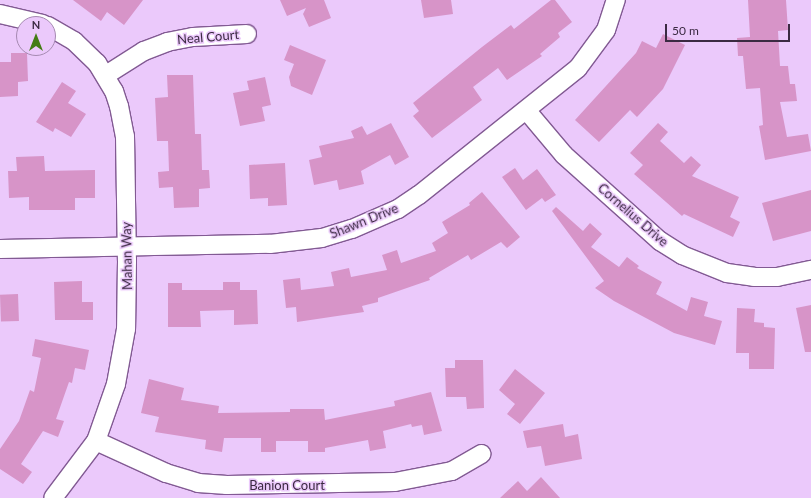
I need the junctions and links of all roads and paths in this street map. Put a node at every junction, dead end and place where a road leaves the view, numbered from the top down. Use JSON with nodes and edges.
{"nodes":[{"id":1,"x":616,"y":0,"type":"edge"},
{"id":2,"x":0,"y":14,"type":"edge"},
{"id":3,"x":16,"y":18,"type":"edge"},
{"id":4,"x":56,"y":31,"type":"edge"},
{"id":5,"x":247,"y":34,"type":"dead end"},
{"id":6,"x":106,"y":75,"type":"junction"},
{"id":7,"x":527,"y":111,"type":"junction"},
{"id":8,"x":126,"y":246,"type":"junction"},
{"id":9,"x":0,"y":249,"type":"edge"},
{"id":10,"x":811,"y":270,"type":"edge"},
{"id":11,"x":96,"y":440,"type":"junction"},
{"id":12,"x":481,"y":454,"type":"dead end"},
{"id":13,"x":53,"y":498,"type":"edge"}],
"edges":[{"from":1,"to":7,"type":"street","name":"Shawn Drive"},
{"from":2,"to":3,"type":"street"},
{"from":4,"to":6,"type":"street","name":"Mahan Way"},
{"from":5,"to":6,"type":"street","name":"Neal Court"},
{"from":6,"to":8,"type":"street","name":"Mahan Way"},
{"from":7,"to":8,"type":"street","name":"Shawn Drive"},
{"from":7,"to":10,"type":"street","name":"Cornelius Drive"},
{"from":8,"to":9,"type":"street","name":"Shawn Drive"},
{"from":8,"to":11,"type":"street","name":"Mahan Way"},
{"from":11,"to":12,"type":"street","name":"Banion Court"},
{"from":11,"to":13,"type":"street","name":"Mahan Way"}]}
